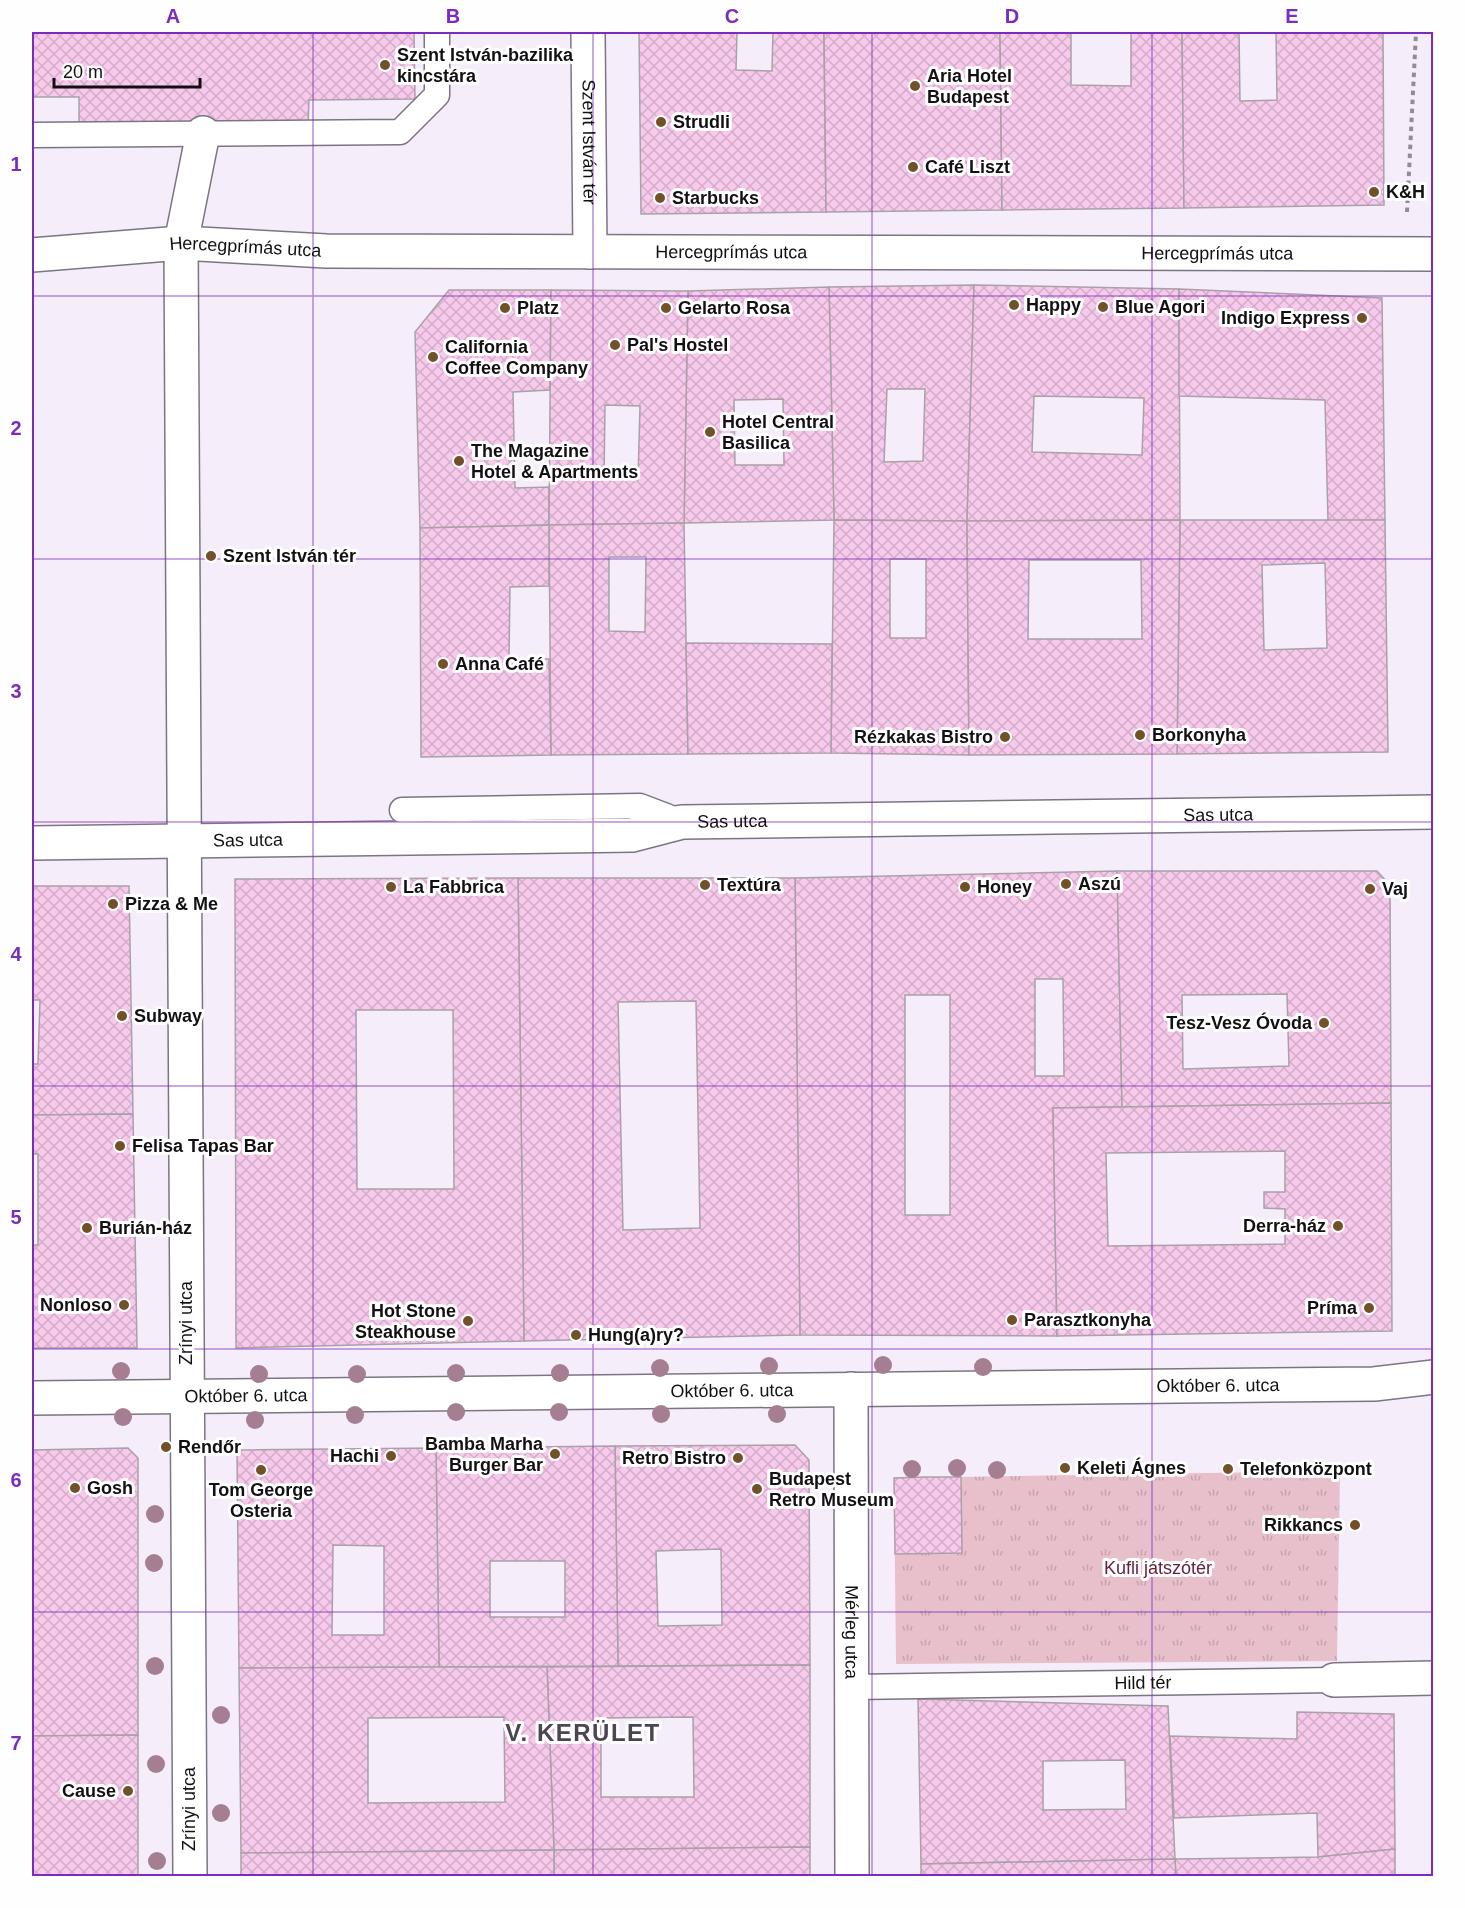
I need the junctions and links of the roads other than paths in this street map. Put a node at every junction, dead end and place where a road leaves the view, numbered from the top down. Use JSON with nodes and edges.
{"nodes":[{"id":1,"x":437,"y":32,"type":"edge"},
{"id":2,"x":588,"y":32,"type":"edge"},
{"id":3,"x":203,"y":133,"type":"junction"},
{"id":4,"x":32,"y":135,"type":"edge"},
{"id":5,"x":181,"y":243,"type":"junction"},
{"id":6,"x":590,"y":252,"type":"junction"},
{"id":7,"x":1419,"y":254,"type":"edge"},
{"id":8,"x":32,"y":255,"type":"edge"},
{"id":9,"x":402,"y":810,"type":"dead end"},
{"id":10,"x":1434,"y":812,"type":"edge"},
{"id":11,"x":682,"y":822,"type":"junction"},
{"id":12,"x":184,"y":842,"type":"junction"},
{"id":13,"x":32,"y":843,"type":"edge"},
{"id":14,"x":1434,"y":1377,"type":"edge"},
{"id":15,"x":851,"y":1389,"type":"junction"},
{"id":16,"x":187,"y":1397,"type":"junction"},
{"id":17,"x":32,"y":1398,"type":"edge"},
{"id":18,"x":1434,"y":1678,"type":"edge"},
{"id":19,"x":1334,"y":1680,"type":"joint"},
{"id":20,"x":852,"y":1687,"type":"junction"},
{"id":21,"x":190,"y":1876,"type":"edge"},
{"id":22,"x":852,"y":1876,"type":"edge"}],
"edges":[{"from":1,"to":3,"type":"lane"},
{"from":2,"to":6,"type":"street","name":"Szent István tér"},
{"from":3,"to":4,"type":"lane"},
{"from":3,"to":5,"type":"street"},
{"from":5,"to":6,"type":"street","name":"Hercegprímás utca"},
{"from":5,"to":8,"type":"street","name":"Hercegprímás utca"},
{"from":5,"to":12,"type":"street"},
{"from":6,"to":7,"type":"street","name":"Hercegprímás utca"},
{"from":9,"to":11,"type":"lane"},
{"from":10,"to":11,"type":"street","name":"Sas utca"},
{"from":11,"to":12,"type":"street","name":"Sas utca"},
{"from":12,"to":13,"type":"street","name":"Sas utca"},
{"from":12,"to":16,"type":"street","name":"Zrínyi utca"},
{"from":14,"to":15,"type":"street","name":"Október 6. utca"},
{"from":15,"to":16,"type":"street","name":"Október 6. utca"},
{"from":15,"to":20,"type":"street","name":"Mérleg utca"},
{"from":16,"to":17,"type":"street","name":"Október 6. utca"},
{"from":16,"to":21,"type":"street","name":"Zrínyi utca"},
{"from":18,"to":19,"type":"street","name":"Hild tér"},
{"from":19,"to":20,"type":"lane","name":"Hild tér"},
{"from":20,"to":22,"type":"street","name":"Mérleg utca"}]}
